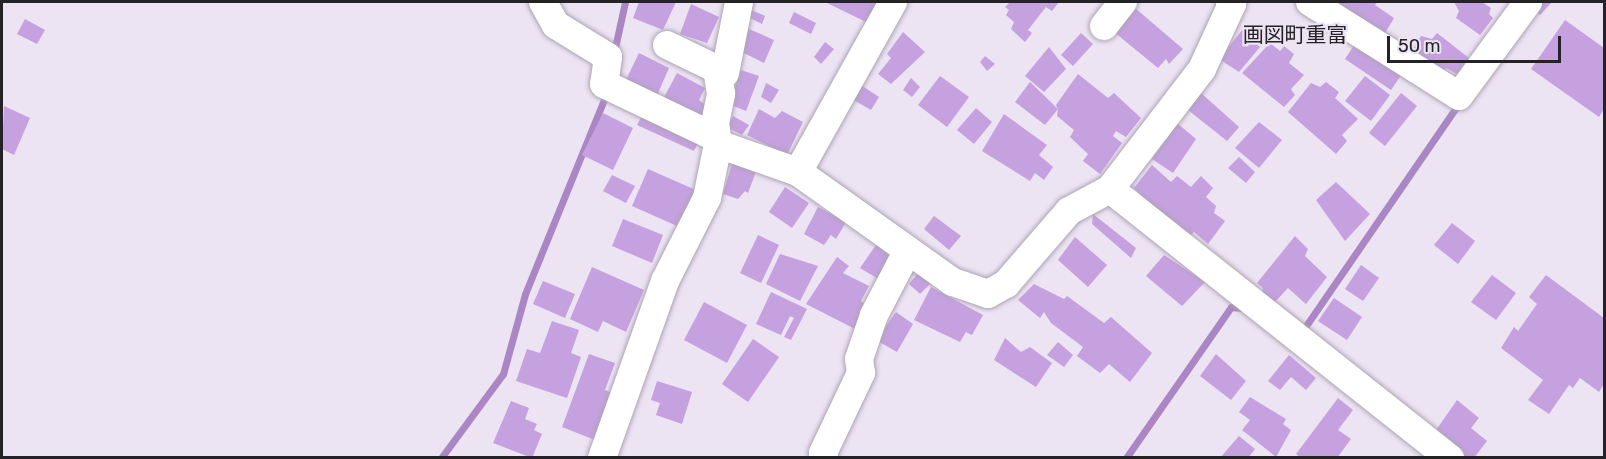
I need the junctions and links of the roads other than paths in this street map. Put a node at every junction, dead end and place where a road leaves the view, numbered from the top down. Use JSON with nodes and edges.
{"nodes":[{"id":1,"x":543,"y":2,"type":"edge"},
{"id":2,"x":739,"y":2,"type":"edge"},
{"id":3,"x":893,"y":2,"type":"edge"},
{"id":4,"x":1122,"y":2,"type":"edge"},
{"id":5,"x":1232,"y":2,"type":"edge"},
{"id":6,"x":1310,"y":2,"type":"edge"},
{"id":7,"x":1528,"y":2,"type":"edge"},
{"id":8,"x":1104,"y":26,"type":"dead end"},
{"id":9,"x":667,"y":45,"type":"dead end"},
{"id":10,"x":717,"y":68,"type":"junction"},
{"id":11,"x":718,"y":141,"type":"junction"},
{"id":12,"x":798,"y":172,"type":"junction"},
{"id":13,"x":1110,"y":189,"type":"junction"},
{"id":14,"x":908,"y":250,"type":"junction"},
{"id":15,"x":602,"y":458,"type":"edge"},
{"id":16,"x":824,"y":458,"type":"edge"},
{"id":17,"x":1450,"y":458,"type":"edge"}],
"edges":[{"from":1,"to":11,"type":"street"},
{"from":2,"to":10,"type":"street"},
{"from":3,"to":12,"type":"street"},
{"from":4,"to":8,"type":"street"},
{"from":5,"to":13,"type":"street"},
{"from":6,"to":7,"type":"street"},
{"from":9,"to":10,"type":"street"},
{"from":10,"to":11,"type":"street"},
{"from":11,"to":12,"type":"street"},
{"from":11,"to":15,"type":"street"},
{"from":12,"to":14,"type":"street"},
{"from":13,"to":14,"type":"street"},
{"from":13,"to":17,"type":"street"},
{"from":14,"to":16,"type":"street"}]}
